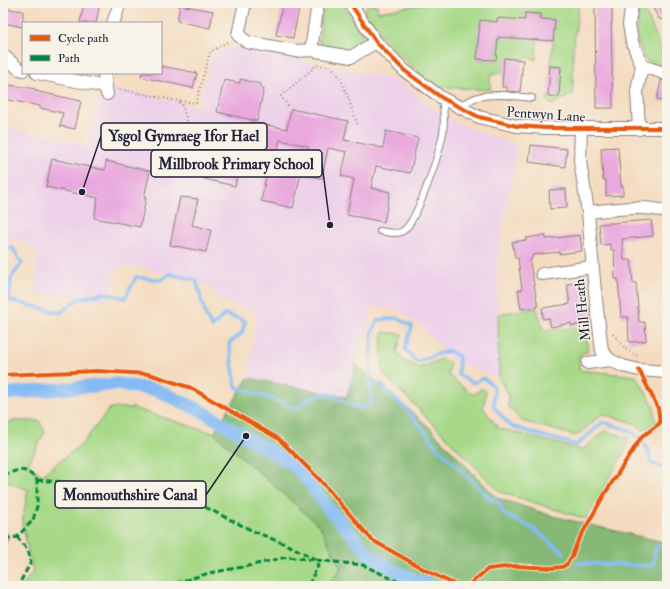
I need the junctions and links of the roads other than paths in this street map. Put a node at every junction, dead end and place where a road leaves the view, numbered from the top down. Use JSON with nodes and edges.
{"nodes":[{"id":1,"x":120,"y":3,"type":"edge"},
{"id":2,"x":245,"y":3,"type":"edge"},
{"id":3,"x":318,"y":3,"type":"edge"},
{"id":4,"x":353,"y":3,"type":"edge"},
{"id":5,"x":632,"y":3,"type":"edge"},
{"id":6,"x":113,"y":22,"type":"edge"},
{"id":7,"x":376,"y":42,"type":"junction"},
{"id":8,"x":311,"y":50,"type":"junction"},
{"id":9,"x":4,"y":56,"type":"dead end"},
{"id":10,"x":642,"y":66,"type":"junction"},
{"id":11,"x":22,"y":70,"type":"edge"},
{"id":12,"x":42,"y":74,"type":"edge"},
{"id":13,"x":104,"y":74,"type":"edge"},
{"id":14,"x":667,"y":74,"type":"edge"},
{"id":15,"x":442,"y":98,"type":"junction"},
{"id":16,"x":532,"y":98,"type":"dead end"},
{"id":17,"x":458,"y":106,"type":"junction"},
{"id":18,"x":581,"y":128,"type":"junction"},
{"id":19,"x":667,"y":128,"type":"edge"},
{"id":20,"x":639,"y":129,"type":"junction"},
{"id":21,"x":588,"y":212,"type":"junction"},
{"id":22,"x":667,"y":212,"type":"edge"},
{"id":23,"x":380,"y":231,"type":"dead end"},
{"id":24,"x":592,"y":267,"type":"junction"},
{"id":25,"x":542,"y":274,"type":"dead end"},
{"id":26,"x":610,"y":360,"type":"junction"},
{"id":27,"x":588,"y":363,"type":"dead end"},
{"id":28,"x":667,"y":372,"type":"edge"}],
"edges":[{"from":1,"to":6,"type":"street"},
{"from":2,"to":8,"type":"street"},
{"from":3,"to":8,"type":"street"},
{"from":4,"to":7,"type":"street","name":"Pentwyn Lane"},
{"from":5,"to":10,"type":"street"},
{"from":7,"to":8,"type":"street"},
{"from":7,"to":15,"type":"street","name":"Pentwyn Lane"},
{"from":9,"to":11,"type":"street"},
{"from":10,"to":14,"type":"street"},
{"from":10,"to":20,"type":"street"},
{"from":12,"to":13,"type":"street"},
{"from":15,"to":17,"type":"street","name":"Pentwyn Lane"},
{"from":15,"to":23,"type":"lane"},
{"from":16,"to":17,"type":"lane"},
{"from":17,"to":18,"type":"street","name":"Pentwyn Lane"},
{"from":18,"to":20,"type":"street","name":"Pentwyn Lane"},
{"from":18,"to":21,"type":"street","name":"Mill Heath"},
{"from":19,"to":20,"type":"street","name":"Pentwyn Lane"},
{"from":21,"to":22,"type":"street"},
{"from":21,"to":24,"type":"street","name":"Mill Heath"},
{"from":24,"to":25,"type":"street","name":"Mill Heath"},
{"from":24,"to":26,"type":"street","name":"Mill Heath"},
{"from":26,"to":27,"type":"street"},
{"from":26,"to":28,"type":"street"}]}
